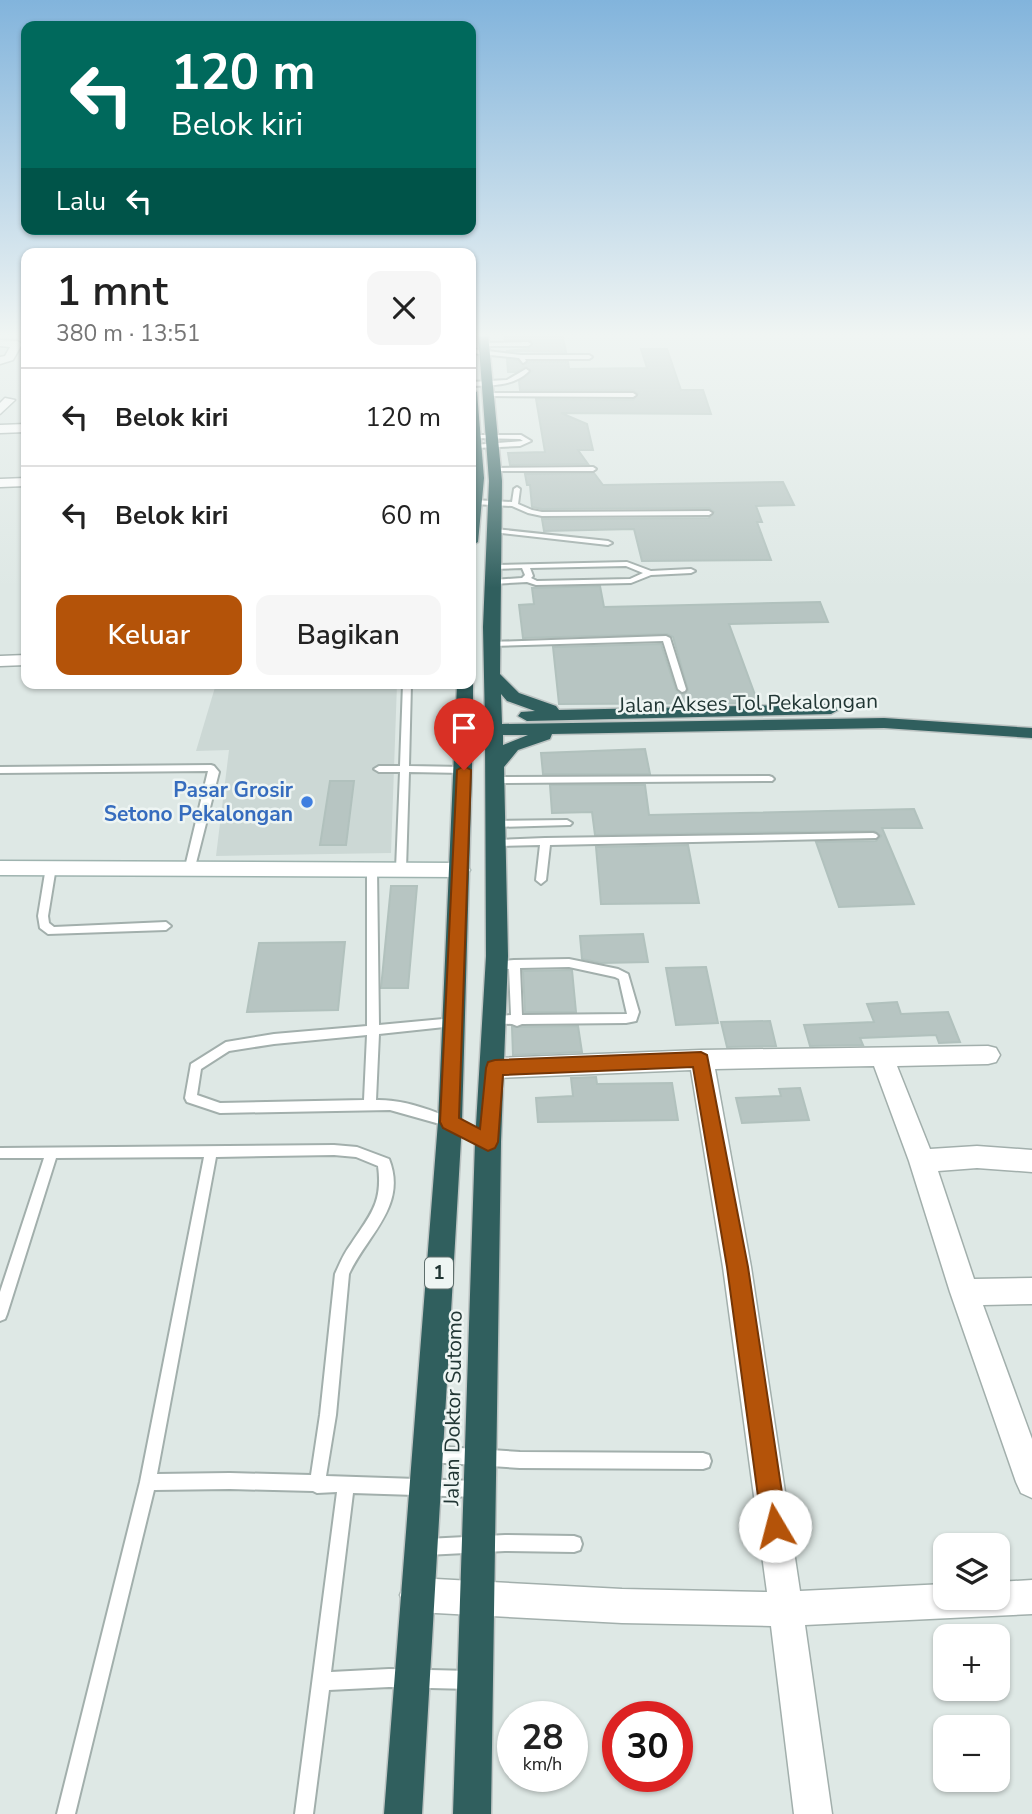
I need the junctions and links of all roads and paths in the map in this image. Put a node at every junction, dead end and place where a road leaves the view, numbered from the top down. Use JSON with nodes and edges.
{"nodes":[{"id":1,"x":481,"y":419,"type":"edge"},
{"id":2,"x":21,"y":428,"type":"edge"},
{"id":3,"x":0,"y":429,"type":"edge"},
{"id":4,"x":481,"y":438,"type":"edge"},
{"id":5,"x":593,"y":469,"type":"dead end"},
{"id":6,"x":495,"y":470,"type":"junction"},
{"id":7,"x":21,"y":482,"type":"edge"},
{"id":8,"x":0,"y":483,"type":"edge"},
{"id":9,"x":517,"y":489,"type":"dead end"},
{"id":10,"x":494,"y":503,"type":"junction"},
{"id":11,"x":709,"y":513,"type":"dead end"},
{"id":12,"x":479,"y":531,"type":"edge"},
{"id":13,"x":608,"y":543,"type":"dead end"},
{"id":14,"x":525,"y":566,"type":"junction"},
{"id":15,"x":691,"y":571,"type":"dead end"},
{"id":16,"x":650,"y":573,"type":"junction"},
{"id":17,"x":494,"y":574,"type":"junction"},
{"id":18,"x":527,"y":579,"type":"junction"},
{"id":19,"x":491,"y":644,"type":"junction"},
{"id":20,"x":21,"y":660,"type":"edge"},
{"id":21,"x":0,"y":661,"type":"edge"},
{"id":22,"x":493,"y":676,"type":"junction"},
{"id":23,"x":407,"y":689,"type":"edge"},
{"id":24,"x":464,"y":689,"type":"edge"},
{"id":25,"x":682,"y":689,"type":"dead end"},
{"id":26,"x":1032,"y":720,"type":"edge"},
{"id":27,"x":570,"y":721,"type":"junction"},
{"id":28,"x":494,"y":724,"type":"junction"},
{"id":29,"x":465,"y":725,"type":"junction"},
{"id":30,"x":1032,"y":733,"type":"edge"},
{"id":31,"x":379,"y":769,"type":"dead end"},
{"id":32,"x":405,"y":769,"type":"junction"},
{"id":33,"x":0,"y":770,"type":"edge"},
{"id":34,"x":464,"y":770,"type":"junction"},
{"id":35,"x":495,"y":774,"type":"junction"},
{"id":36,"x":769,"y":779,"type":"dead end"},
{"id":37,"x":567,"y":823,"type":"dead end"},
{"id":38,"x":495,"y":834,"type":"junction"},
{"id":39,"x":873,"y":836,"type":"dead end"},
{"id":40,"x":545,"y":841,"type":"junction"},
{"id":41,"x":51,"y":867,"type":"junction"},
{"id":42,"x":190,"y":867,"type":"junction"},
{"id":43,"x":0,"y":868,"type":"edge"},
{"id":44,"x":372,"y":869,"type":"junction"},
{"id":45,"x":401,"y":869,"type":"junction"},
{"id":46,"x":460,"y":870,"type":"junction"},
{"id":47,"x":541,"y":880,"type":"dead end"},
{"id":48,"x":166,"y":926,"type":"dead end"},
{"id":49,"x":506,"y":964,"type":"junction"},
{"id":50,"x":507,"y":1021,"type":"junction"},
{"id":51,"x":454,"y":1022,"type":"junction"},
{"id":52,"x":373,"y":1030,"type":"junction"},
{"id":53,"x":988,"y":1055,"type":"dead end"},
{"id":54,"x":882,"y":1057,"type":"junction"},
{"id":55,"x":701,"y":1060,"type":"junction"},
{"id":56,"x":495,"y":1068,"type":"junction"},
{"id":57,"x":369,"y":1106,"type":"junction"},
{"id":58,"x":450,"y":1122,"type":"junction"},
{"id":59,"x":488,"y":1142,"type":"junction"},
{"id":60,"x":211,"y":1151,"type":"junction"},
{"id":61,"x":52,"y":1152,"type":"junction"},
{"id":62,"x":0,"y":1153,"type":"edge"},
{"id":63,"x":922,"y":1161,"type":"junction"},
{"id":64,"x":1032,"y":1161,"type":"edge"},
{"id":65,"x":1032,"y":1291,"type":"edge"},
{"id":66,"x":964,"y":1292,"type":"junction"},
{"id":67,"x":0,"y":1314,"type":"edge"},
{"id":68,"x":1025,"y":1442,"type":"edge"},
{"id":69,"x":426,"y":1454,"type":"junction"},
{"id":70,"x":480,"y":1459,"type":"junction"},
{"id":71,"x":703,"y":1461,"type":"dead end"},
{"id":72,"x":148,"y":1482,"type":"junction"},
{"id":73,"x":1032,"y":1482,"type":"edge"},
{"id":74,"x":317,"y":1485,"type":"junction"},
{"id":75,"x":346,"y":1486,"type":"junction"},
{"id":76,"x":423,"y":1488,"type":"junction"},
{"id":77,"x":480,"y":1489,"type":"junction"},
{"id":78,"x":478,"y":1543,"type":"junction"},
{"id":79,"x":573,"y":1544,"type":"dead end"},
{"id":80,"x":420,"y":1547,"type":"junction"},
{"id":81,"x":418,"y":1595,"type":"junction"},
{"id":82,"x":1032,"y":1597,"type":"edge"},
{"id":83,"x":476,"y":1598,"type":"junction"},
{"id":84,"x":786,"y":1609,"type":"junction"},
{"id":85,"x":411,"y":1678,"type":"junction"},
{"id":86,"x":322,"y":1681,"type":"junction"},
{"id":87,"x":474,"y":1681,"type":"junction"},
{"id":88,"x":66,"y":1814,"type":"edge"},
{"id":89,"x":304,"y":1814,"type":"edge"},
{"id":90,"x":402,"y":1814,"type":"edge"},
{"id":91,"x":472,"y":1814,"type":"edge"},
{"id":92,"x":813,"y":1814,"type":"edge"}],
"edges":[{"from":1,"to":4,"type":"highway","name":"Jalan Doktor Sutomo"},
{"from":2,"to":3,"type":"street"},
{"from":4,"to":6,"type":"highway","name":"Jalan Doktor Sutomo"},
{"from":4,"to":10,"type":"highway","name":"Jalan Doktor Sutomo"},
{"from":5,"to":6,"type":"lane"},
{"from":6,"to":10,"type":"highway","name":"Jalan Doktor Sutomo"},
{"from":7,"to":8,"type":"street"},
{"from":9,"to":10,"type":"lane"},
{"from":10,"to":11,"type":"lane"},
{"from":10,"to":12,"type":"highway","name":"Jalan Doktor Sutomo"},
{"from":12,"to":13,"type":"lane"},
{"from":12,"to":17,"type":"highway","name":"Jalan Doktor Sutomo"},
{"from":14,"to":16,"type":"lane"},
{"from":14,"to":17,"type":"lane"},
{"from":14,"to":18,"type":"lane"},
{"from":15,"to":16,"type":"lane"},
{"from":16,"to":18,"type":"lane"},
{"from":17,"to":18,"type":"lane"},
{"from":17,"to":19,"type":"highway","name":"Jalan Doktor Sutomo"},
{"from":19,"to":22,"type":"highway","name":"Jalan Doktor Sutomo"},
{"from":19,"to":25,"type":"lane"},
{"from":20,"to":21,"type":"street"},
{"from":22,"to":27,"type":"highway"},
{"from":22,"to":28,"type":"highway","name":"Jalan Doktor Sutomo"},
{"from":23,"to":32,"type":"lane"},
{"from":24,"to":29,"type":"highway","name":"Jalan Doktor Sutomo","number":"1"},
{"from":26,"to":27,"type":"highway","name":"Jalan Akses Tol Pekalongan"},
{"from":27,"to":28,"type":"highway","name":"Jalan Akses Tol Pekalongan"},
{"from":27,"to":30,"type":"highway","name":"Jalan Akses Tol Pekalongan"},
{"from":27,"to":35,"type":"highway"},
{"from":28,"to":29,"type":"highway","name":"Jalan Akses Tol Pekalongan"},
{"from":28,"to":35,"type":"highway","name":"Jalan Doktor Sutomo"},
{"from":29,"to":34,"type":"highway","name":"Jalan Doktor Sutomo","number":"1"},
{"from":31,"to":32,"type":"lane"},
{"from":32,"to":34,"type":"lane"},
{"from":32,"to":45,"type":"lane"},
{"from":33,"to":42,"type":"lane"},
{"from":34,"to":46,"type":"highway","name":"Jalan Doktor Sutomo","number":"1"},
{"from":35,"to":36,"type":"lane"},
{"from":35,"to":38,"type":"highway","name":"Jalan Doktor Sutomo"},
{"from":37,"to":38,"type":"lane"},
{"from":38,"to":40,"type":"lane"},
{"from":38,"to":49,"type":"highway","name":"Jalan Doktor Sutomo"},
{"from":39,"to":40,"type":"lane"},
{"from":40,"to":47,"type":"lane"},
{"from":41,"to":42,"type":"street"},
{"from":41,"to":43,"type":"street"},
{"from":41,"to":48,"type":"lane"},
{"from":42,"to":44,"type":"street"},
{"from":44,"to":45,"type":"street"},
{"from":44,"to":52,"type":"lane"},
{"from":45,"to":46,"type":"street"},
{"from":46,"to":51,"type":"highway","name":"Jalan Doktor Sutomo","number":"1"},
{"from":49,"to":50,"type":"highway","name":"Jalan Doktor Sutomo"},
{"from":49,"to":50,"type":"lane"},
{"from":50,"to":56,"type":"highway","name":"Jalan Doktor Sutomo"},
{"from":51,"to":52,"type":"lane"},
{"from":51,"to":58,"type":"highway","name":"Jalan Doktor Sutomo","number":"1"},
{"from":52,"to":57,"type":"lane"},
{"from":52,"to":57,"type":"lane"},
{"from":53,"to":54,"type":"street"},
{"from":54,"to":55,"type":"street"},
{"from":54,"to":63,"type":"street"},
{"from":55,"to":56,"type":"street"},
{"from":55,"to":84,"type":"street"},
{"from":56,"to":59,"type":"highway","name":"Jalan Doktor Sutomo"},
{"from":57,"to":58,"type":"lane"},
{"from":58,"to":59,"type":"lane"},
{"from":58,"to":69,"type":"highway","name":"Jalan Doktor Sutomo","number":"1"},
{"from":59,"to":70,"type":"highway","name":"Jalan Doktor Sutomo"},
{"from":60,"to":61,"type":"lane"},
{"from":60,"to":72,"type":"lane"},
{"from":60,"to":74,"type":"lane"},
{"from":61,"to":62,"type":"lane"},
{"from":61,"to":67,"type":"lane"},
{"from":63,"to":64,"type":"street"},
{"from":63,"to":66,"type":"street"},
{"from":65,"to":66,"type":"street"},
{"from":66,"to":68,"type":"street"},
{"from":68,"to":73,"type":"street"},
{"from":69,"to":70,"type":"lane"},
{"from":69,"to":76,"type":"highway","name":"Jalan Doktor Sutomo","number":"1"},
{"from":70,"to":71,"type":"lane"},
{"from":70,"to":77,"type":"highway","name":"Jalan Doktor Sutomo"},
{"from":72,"to":74,"type":"lane"},
{"from":72,"to":88,"type":"lane"},
{"from":74,"to":75,"type":"lane"},
{"from":75,"to":76,"type":"lane"},
{"from":75,"to":86,"type":"lane"},
{"from":76,"to":77,"type":"lane"},
{"from":76,"to":80,"type":"highway","name":"Jalan Doktor Sutomo","number":"1"},
{"from":77,"to":78,"type":"highway","name":"Jalan Doktor Sutomo"},
{"from":78,"to":79,"type":"lane"},
{"from":78,"to":80,"type":"lane"},
{"from":78,"to":83,"type":"highway","name":"Jalan Doktor Sutomo"},
{"from":80,"to":81,"type":"highway","name":"Jalan Doktor Sutomo","number":"1"},
{"from":81,"to":83,"type":"street"},
{"from":81,"to":85,"type":"highway","name":"Jalan Doktor Sutomo","number":"1"},
{"from":82,"to":84,"type":"street"},
{"from":83,"to":84,"type":"street"},
{"from":83,"to":87,"type":"highway","name":"Jalan Doktor Sutomo"},
{"from":84,"to":92,"type":"street"},
{"from":85,"to":86,"type":"lane"},
{"from":85,"to":87,"type":"lane"},
{"from":85,"to":90,"type":"highway","name":"Jalan Doktor Sutomo","number":"1"},
{"from":86,"to":89,"type":"lane"},
{"from":87,"to":91,"type":"highway","name":"Jalan Doktor Sutomo"}]}
